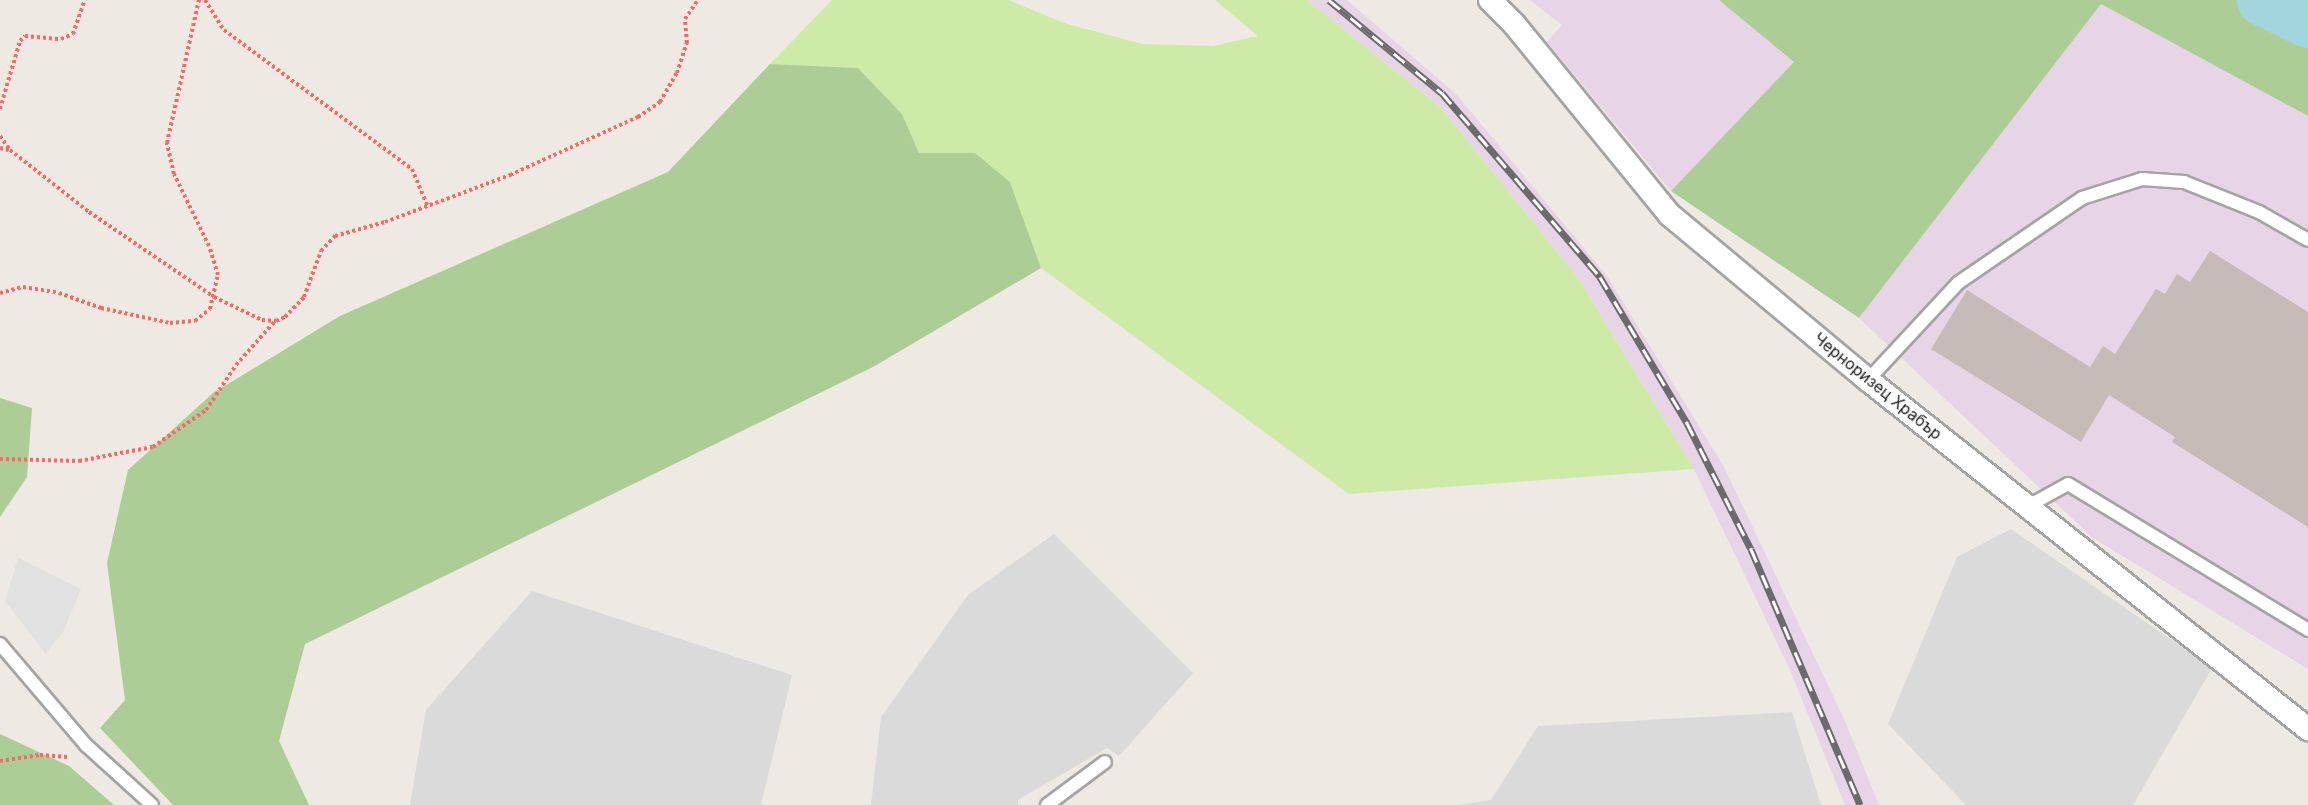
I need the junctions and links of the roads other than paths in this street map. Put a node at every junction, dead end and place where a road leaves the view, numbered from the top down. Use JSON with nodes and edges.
{"nodes":[{"id":1,"x":1490,"y":0,"type":"edge"},
{"id":2,"x":2308,"y":240,"type":"edge"},
{"id":3,"x":1868,"y":380,"type":"junction"},
{"id":4,"x":2030,"y":505,"type":"junction"},
{"id":5,"x":2308,"y":630,"type":"edge"},
{"id":6,"x":0,"y":644,"type":"edge"},
{"id":7,"x":2308,"y":729,"type":"edge"},
{"id":8,"x":1105,"y":762,"type":"dead end"},
{"id":9,"x":152,"y":805,"type":"edge"},
{"id":10,"x":1047,"y":805,"type":"edge"}],
"edges":[{"from":1,"to":3,"type":"street","name":"Черноризец Храбър"},
{"from":2,"to":3,"type":"lane"},
{"from":3,"to":4,"type":"street","name":"Черноризец Храбър"},
{"from":4,"to":5,"type":"lane"},
{"from":4,"to":7,"type":"street","name":"Черноризец Храбър"},
{"from":6,"to":9,"type":"lane"},
{"from":8,"to":10,"type":"lane"}]}
